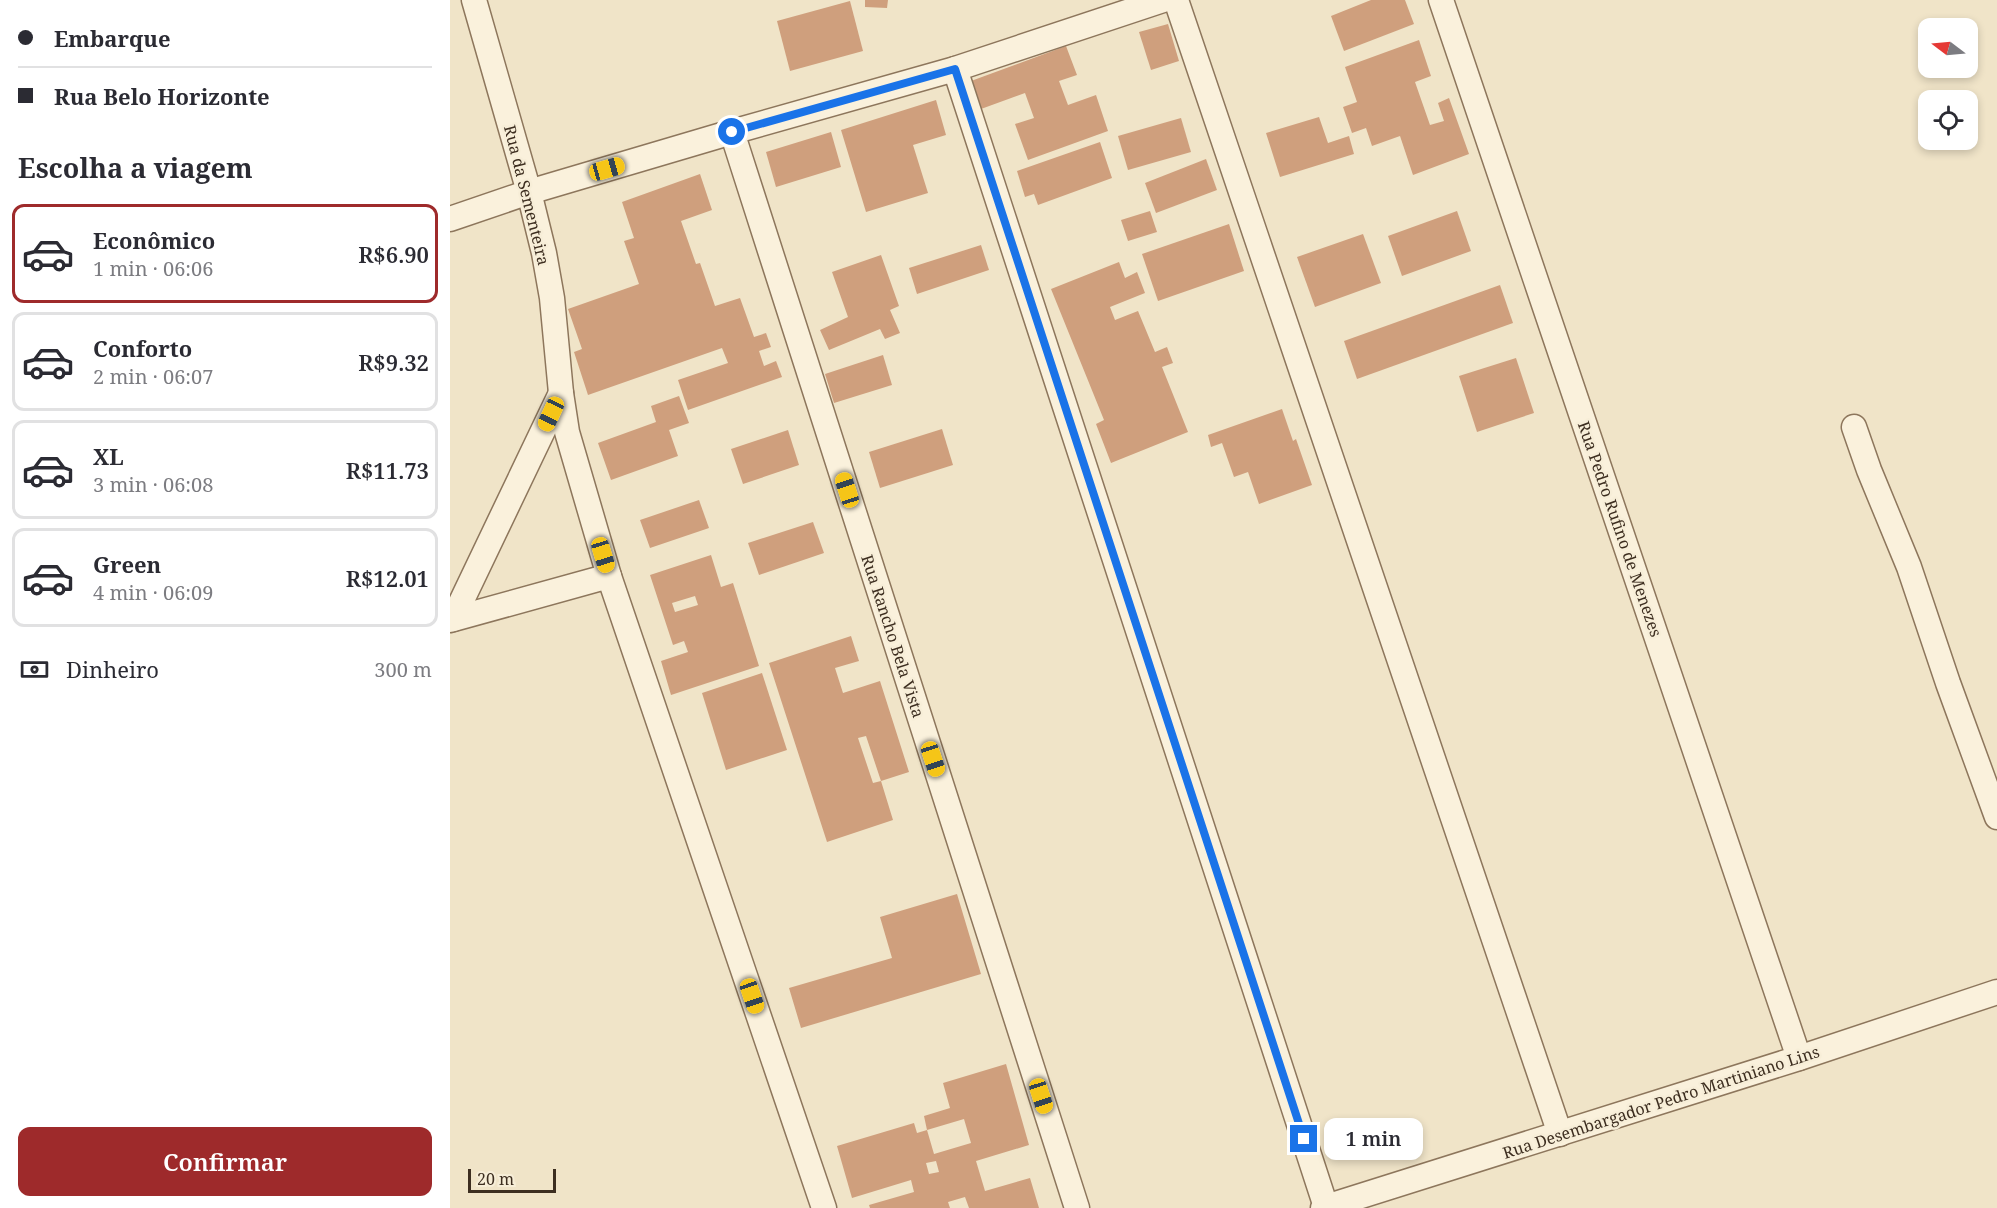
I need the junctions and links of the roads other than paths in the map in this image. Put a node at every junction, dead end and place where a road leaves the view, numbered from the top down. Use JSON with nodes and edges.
{"nodes":[{"id":1,"x":474,"y":0,"type":"edge"},
{"id":2,"x":1163,"y":0,"type":"edge"},
{"id":3,"x":1176,"y":0,"type":"edge"},
{"id":4,"x":1441,"y":0,"type":"edge"},
{"id":5,"x":955,"y":69,"type":"junction"},
{"id":6,"x":732,"y":132,"type":"junction"},
{"id":7,"x":529,"y":192,"type":"junction"},
{"id":8,"x":450,"y":219,"type":"edge"},
{"id":9,"x":561,"y":393,"type":"junction"},
{"id":10,"x":1854,"y":427,"type":"dead end"},
{"id":11,"x":609,"y":576,"type":"junction"},
{"id":12,"x":452,"y":619,"type":"edge"},
{"id":13,"x":1997,"y":817,"type":"edge"},
{"id":14,"x":1997,"y":992,"type":"edge"},
{"id":15,"x":1798,"y":1058,"type":"junction"},
{"id":16,"x":1560,"y":1134,"type":"junction"},
{"id":17,"x":824,"y":1208,"type":"edge"},
{"id":18,"x":1077,"y":1208,"type":"edge"},
{"id":19,"x":1325,"y":1208,"type":"edge"}],
"edges":[{"from":1,"to":7,"type":"street","name":"Rua da Sementeira"},
{"from":2,"to":5,"type":"street"},
{"from":3,"to":16,"type":"street"},
{"from":4,"to":15,"type":"street","name":"Rua Pedro Rufino de Menezes"},
{"from":5,"to":6,"type":"street"},
{"from":5,"to":19,"type":"street"},
{"from":6,"to":7,"type":"street"},
{"from":6,"to":18,"type":"street","name":"Rua Rancho Bela Vista"},
{"from":7,"to":8,"type":"street"},
{"from":7,"to":9,"type":"street","name":"Rua da Sementeira"},
{"from":9,"to":11,"type":"street","name":"Rua da Sementeira"},
{"from":9,"to":12,"type":"street"},
{"from":10,"to":13,"type":"street"},
{"from":11,"to":12,"type":"street"},
{"from":11,"to":17,"type":"street","name":"Rua da Sementeira"},
{"from":14,"to":15,"type":"street","name":"Rua Desembargador Pedro Martiniano Lins"},
{"from":15,"to":16,"type":"street","name":"Rua Desembargador Pedro Martiniano Lins"},
{"from":16,"to":19,"type":"street","name":"Rua Desembargador Pedro Martiniano Lins"}]}
